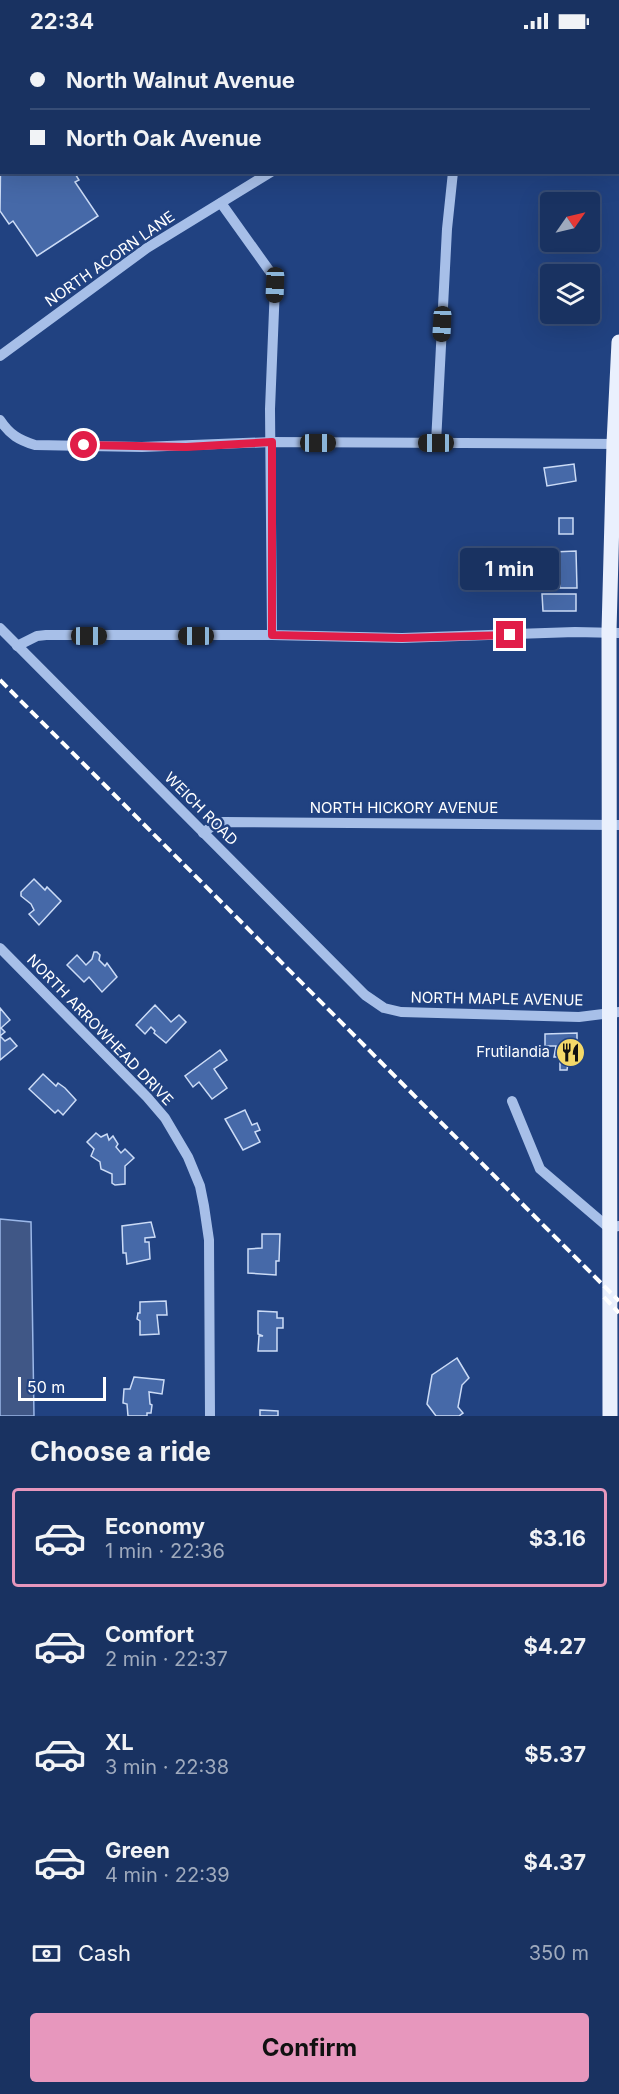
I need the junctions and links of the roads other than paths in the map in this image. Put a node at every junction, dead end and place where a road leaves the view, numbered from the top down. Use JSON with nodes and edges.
{"nodes":[{"id":1,"x":268,"y":174,"type":"edge"},
{"id":2,"x":453,"y":174,"type":"edge"},
{"id":3,"x":221,"y":203,"type":"junction"},
{"id":4,"x":619,"y":342,"type":"edge"},
{"id":5,"x":0,"y":356,"type":"edge"},
{"id":6,"x":0,"y":420,"type":"edge"},
{"id":7,"x":272,"y":442,"type":"junction"},
{"id":8,"x":436,"y":443,"type":"junction"},
{"id":9,"x":616,"y":444,"type":"edge"},
{"id":10,"x":0,"y":628,"type":"edge"},
{"id":11,"x":614,"y":632,"type":"edge"},
{"id":12,"x":272,"y":635,"type":"junction"},
{"id":13,"x":17,"y":646,"type":"junction"},
{"id":14,"x":614,"y":825,"type":"edge"},
{"id":15,"x":202,"y":833,"type":"junction"},
{"id":16,"x":0,"y":948,"type":"edge"},
{"id":17,"x":384,"y":1008,"type":"joint"},
{"id":18,"x":615,"y":1013,"type":"edge"},
{"id":19,"x":512,"y":1101,"type":"dead end"},
{"id":20,"x":614,"y":1134,"type":"edge"},
{"id":21,"x":614,"y":1227,"type":"edge"},
{"id":22,"x":210,"y":1416,"type":"edge"},
{"id":23,"x":610,"y":1416,"type":"edge"}],
"edges":[{"from":1,"to":3,"type":"street","name":"NORTH ACORN LANE"},
{"from":2,"to":8,"type":"street"},
{"from":3,"to":5,"type":"street","name":"NORTH ACORN LANE"},
{"from":3,"to":7,"type":"street"},
{"from":4,"to":9,"type":"main road"},
{"from":6,"to":7,"type":"street"},
{"from":7,"to":8,"type":"street"},
{"from":7,"to":12,"type":"street"},
{"from":8,"to":9,"type":"street"},
{"from":9,"to":11,"type":"main road"},
{"from":10,"to":13,"type":"street","name":"WEICH ROAD"},
{"from":11,"to":12,"type":"street"},
{"from":11,"to":14,"type":"main road"},
{"from":12,"to":13,"type":"street"},
{"from":13,"to":15,"type":"street","name":"WEICH ROAD"},
{"from":14,"to":15,"type":"street","name":"NORTH HICKORY AVENUE"},
{"from":14,"to":18,"type":"main road"},
{"from":15,"to":17,"type":"street","name":"WEICH ROAD"},
{"from":16,"to":22,"type":"street","name":"NORTH ARROWHEAD DRIVE"},
{"from":17,"to":18,"type":"street","name":"NORTH MAPLE AVENUE"},
{"from":18,"to":20,"type":"main road"},
{"from":19,"to":21,"type":"street"},
{"from":20,"to":21,"type":"main road"},
{"from":21,"to":23,"type":"main road"}]}
